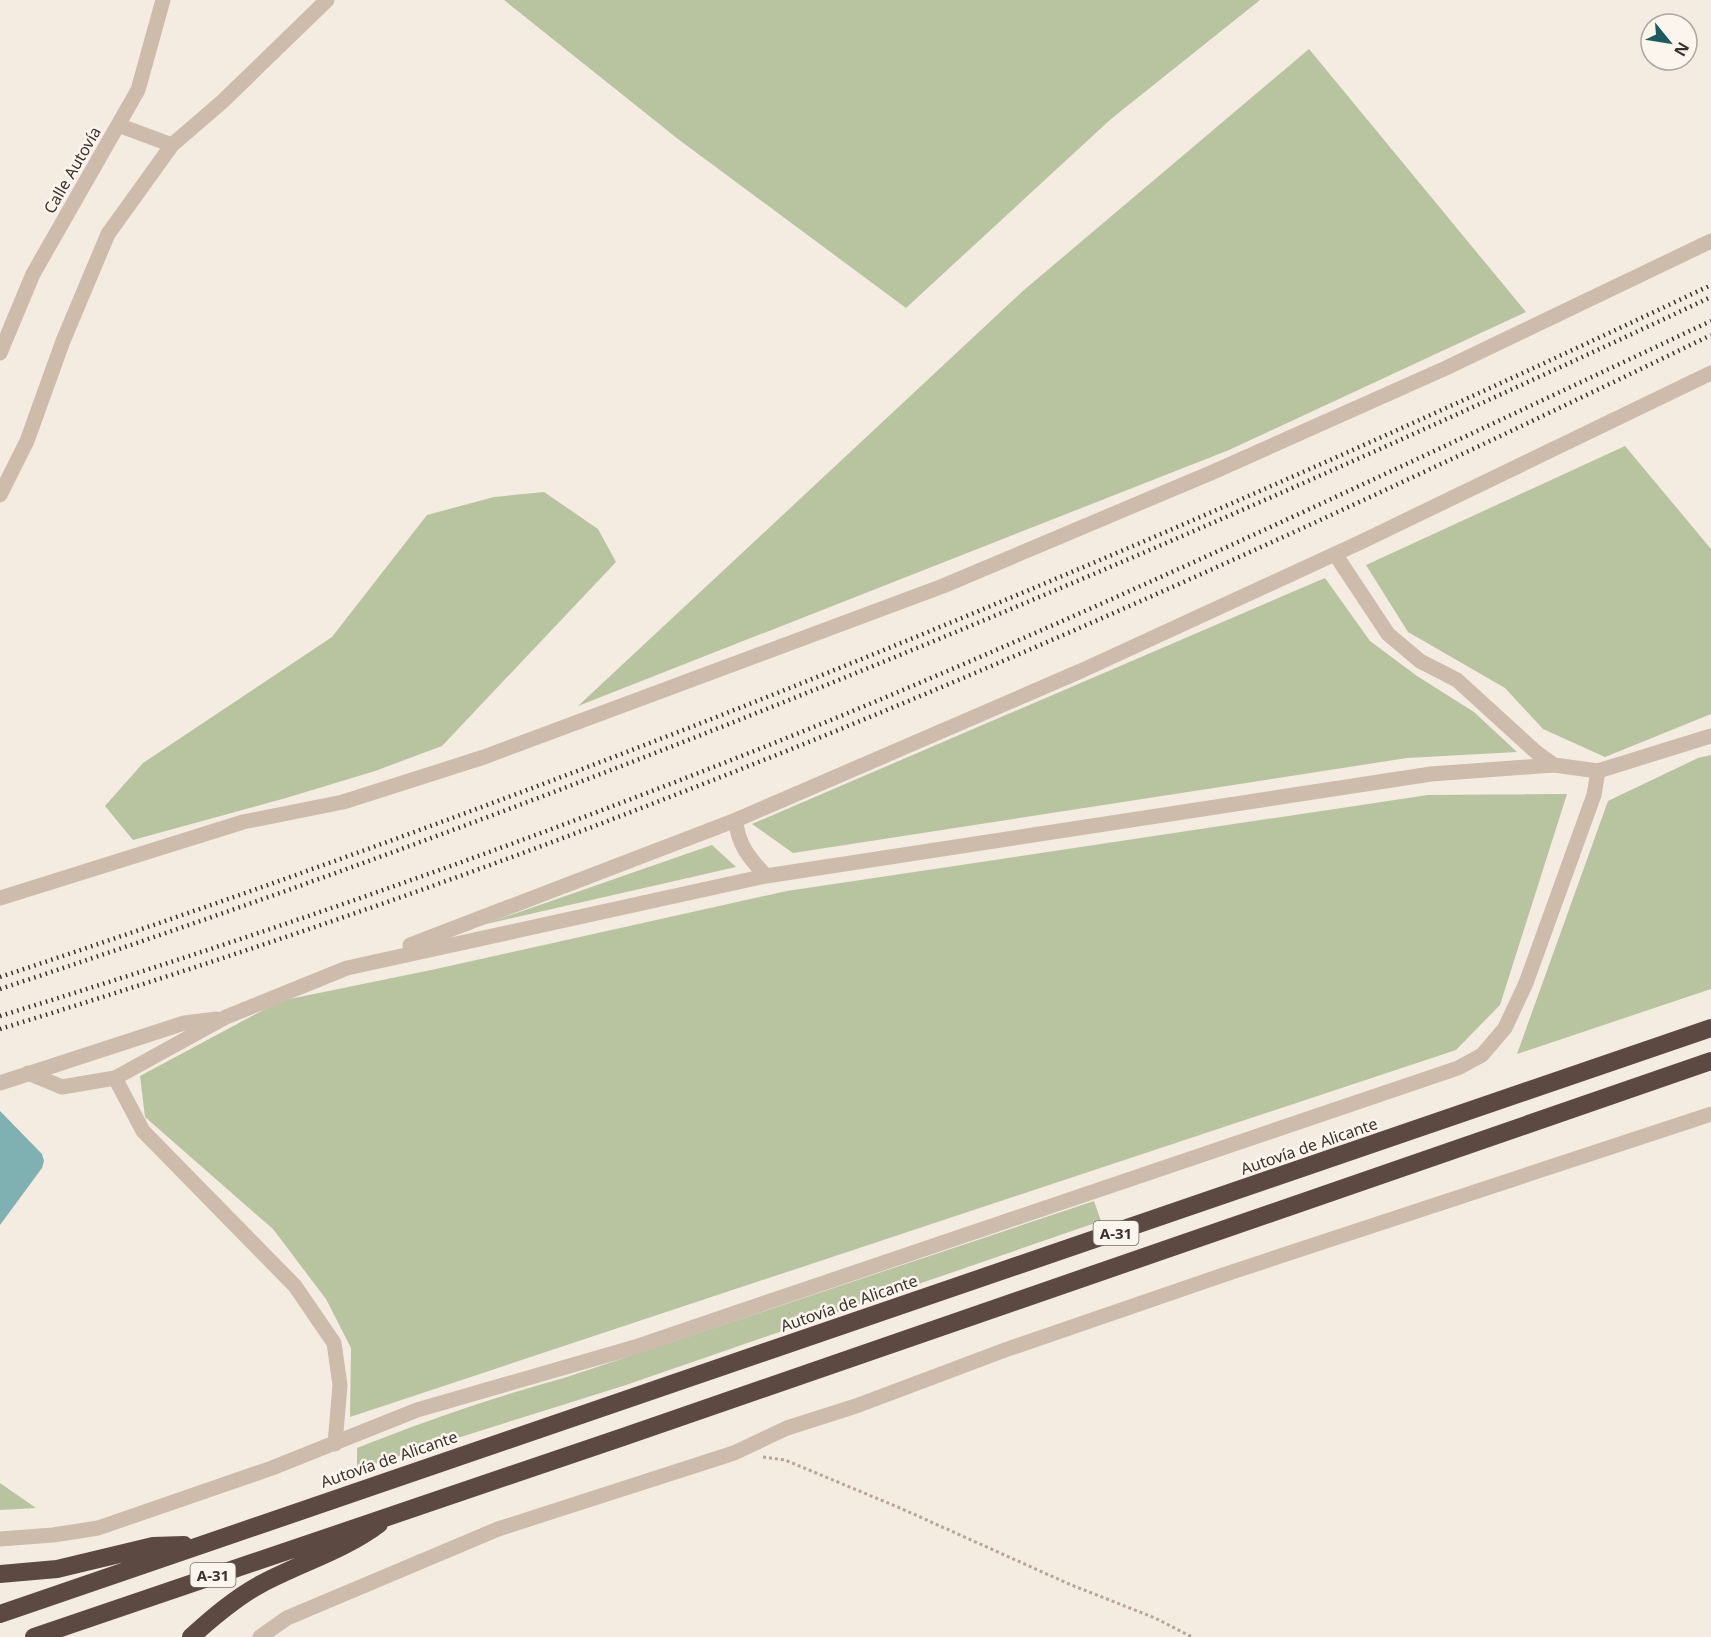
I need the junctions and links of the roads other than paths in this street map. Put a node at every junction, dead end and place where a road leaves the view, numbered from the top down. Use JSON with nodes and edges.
{"nodes":[{"id":1,"x":163,"y":0,"type":"edge"},
{"id":2,"x":327,"y":0,"type":"edge"},
{"id":3,"x":118,"y":125,"type":"junction"},
{"id":4,"x":172,"y":144,"type":"junction"},
{"id":5,"x":1711,"y":241,"type":"edge"},
{"id":6,"x":0,"y":353,"type":"edge"},
{"id":7,"x":1711,"y":373,"type":"edge"},
{"id":8,"x":0,"y":495,"type":"edge"},
{"id":9,"x":1335,"y":554,"type":"junction"},
{"id":10,"x":1711,"y":736,"type":"edge"},
{"id":11,"x":1554,"y":765,"type":"junction"},
{"id":12,"x":1598,"y":771,"type":"junction"},
{"id":13,"x":736,"y":820,"type":"junction"},
{"id":14,"x":766,"y":876,"type":"junction"},
{"id":15,"x":0,"y":898,"type":"edge"},
{"id":16,"x":355,"y":967,"type":"junction"},
{"id":17,"x":226,"y":1017,"type":"junction"},
{"id":18,"x":1711,"y":1028,"type":"edge"},
{"id":19,"x":1711,"y":1061,"type":"edge"},
{"id":20,"x":28,"y":1073,"type":"junction"},
{"id":21,"x":115,"y":1078,"type":"junction"},
{"id":22,"x":0,"y":1083,"type":"edge"},
{"id":23,"x":1711,"y":1114,"type":"edge"},
{"id":24,"x":335,"y":1444,"type":"junction"},
{"id":25,"x":393,"y":1514,"type":"junction"},
{"id":26,"x":0,"y":1539,"type":"edge"},
{"id":27,"x":201,"y":1545,"type":"junction"},
{"id":28,"x":0,"y":1574,"type":"edge"},
{"id":29,"x":0,"y":1614,"type":"edge"},
{"id":30,"x":34,"y":1637,"type":"edge"},
{"id":31,"x":191,"y":1637,"type":"edge"},
{"id":32,"x":260,"y":1637,"type":"edge"}],
"edges":[{"from":1,"to":3,"type":"street","name":"Calle Autovía"},
{"from":2,"to":4,"type":"street"},
{"from":3,"to":4,"type":"street"},
{"from":3,"to":6,"type":"street","name":"Calle Autovía"},
{"from":4,"to":8,"type":"street"},
{"from":5,"to":15,"type":"street"},
{"from":7,"to":9,"type":"street"},
{"from":9,"to":11,"type":"street"},
{"from":9,"to":13,"type":"street"},
{"from":10,"to":12,"type":"street"},
{"from":11,"to":12,"type":"street"},
{"from":11,"to":14,"type":"street"},
{"from":12,"to":24,"type":"street"},
{"from":13,"to":14,"type":"street"},
{"from":13,"to":16,"type":"street"},
{"from":14,"to":16,"type":"street"},
{"from":16,"to":17,"type":"street"},
{"from":17,"to":20,"type":"street"},
{"from":17,"to":21,"type":"street"},
{"from":18,"to":27,"type":"highway","name":"Autovía de Alicante","number":"A-31"},
{"from":19,"to":25,"type":"highway","number":"A-31"},
{"from":20,"to":21,"type":"street"},
{"from":20,"to":22,"type":"street"},
{"from":21,"to":24,"type":"street"},
{"from":23,"to":32,"type":"street"},
{"from":24,"to":26,"type":"street"},
{"from":25,"to":30,"type":"highway","number":"A-31"},
{"from":25,"to":31,"type":"highway"},
{"from":27,"to":28,"type":"highway"},
{"from":27,"to":29,"type":"highway","name":"Autovía de Alicante","number":"A-31"}]}
